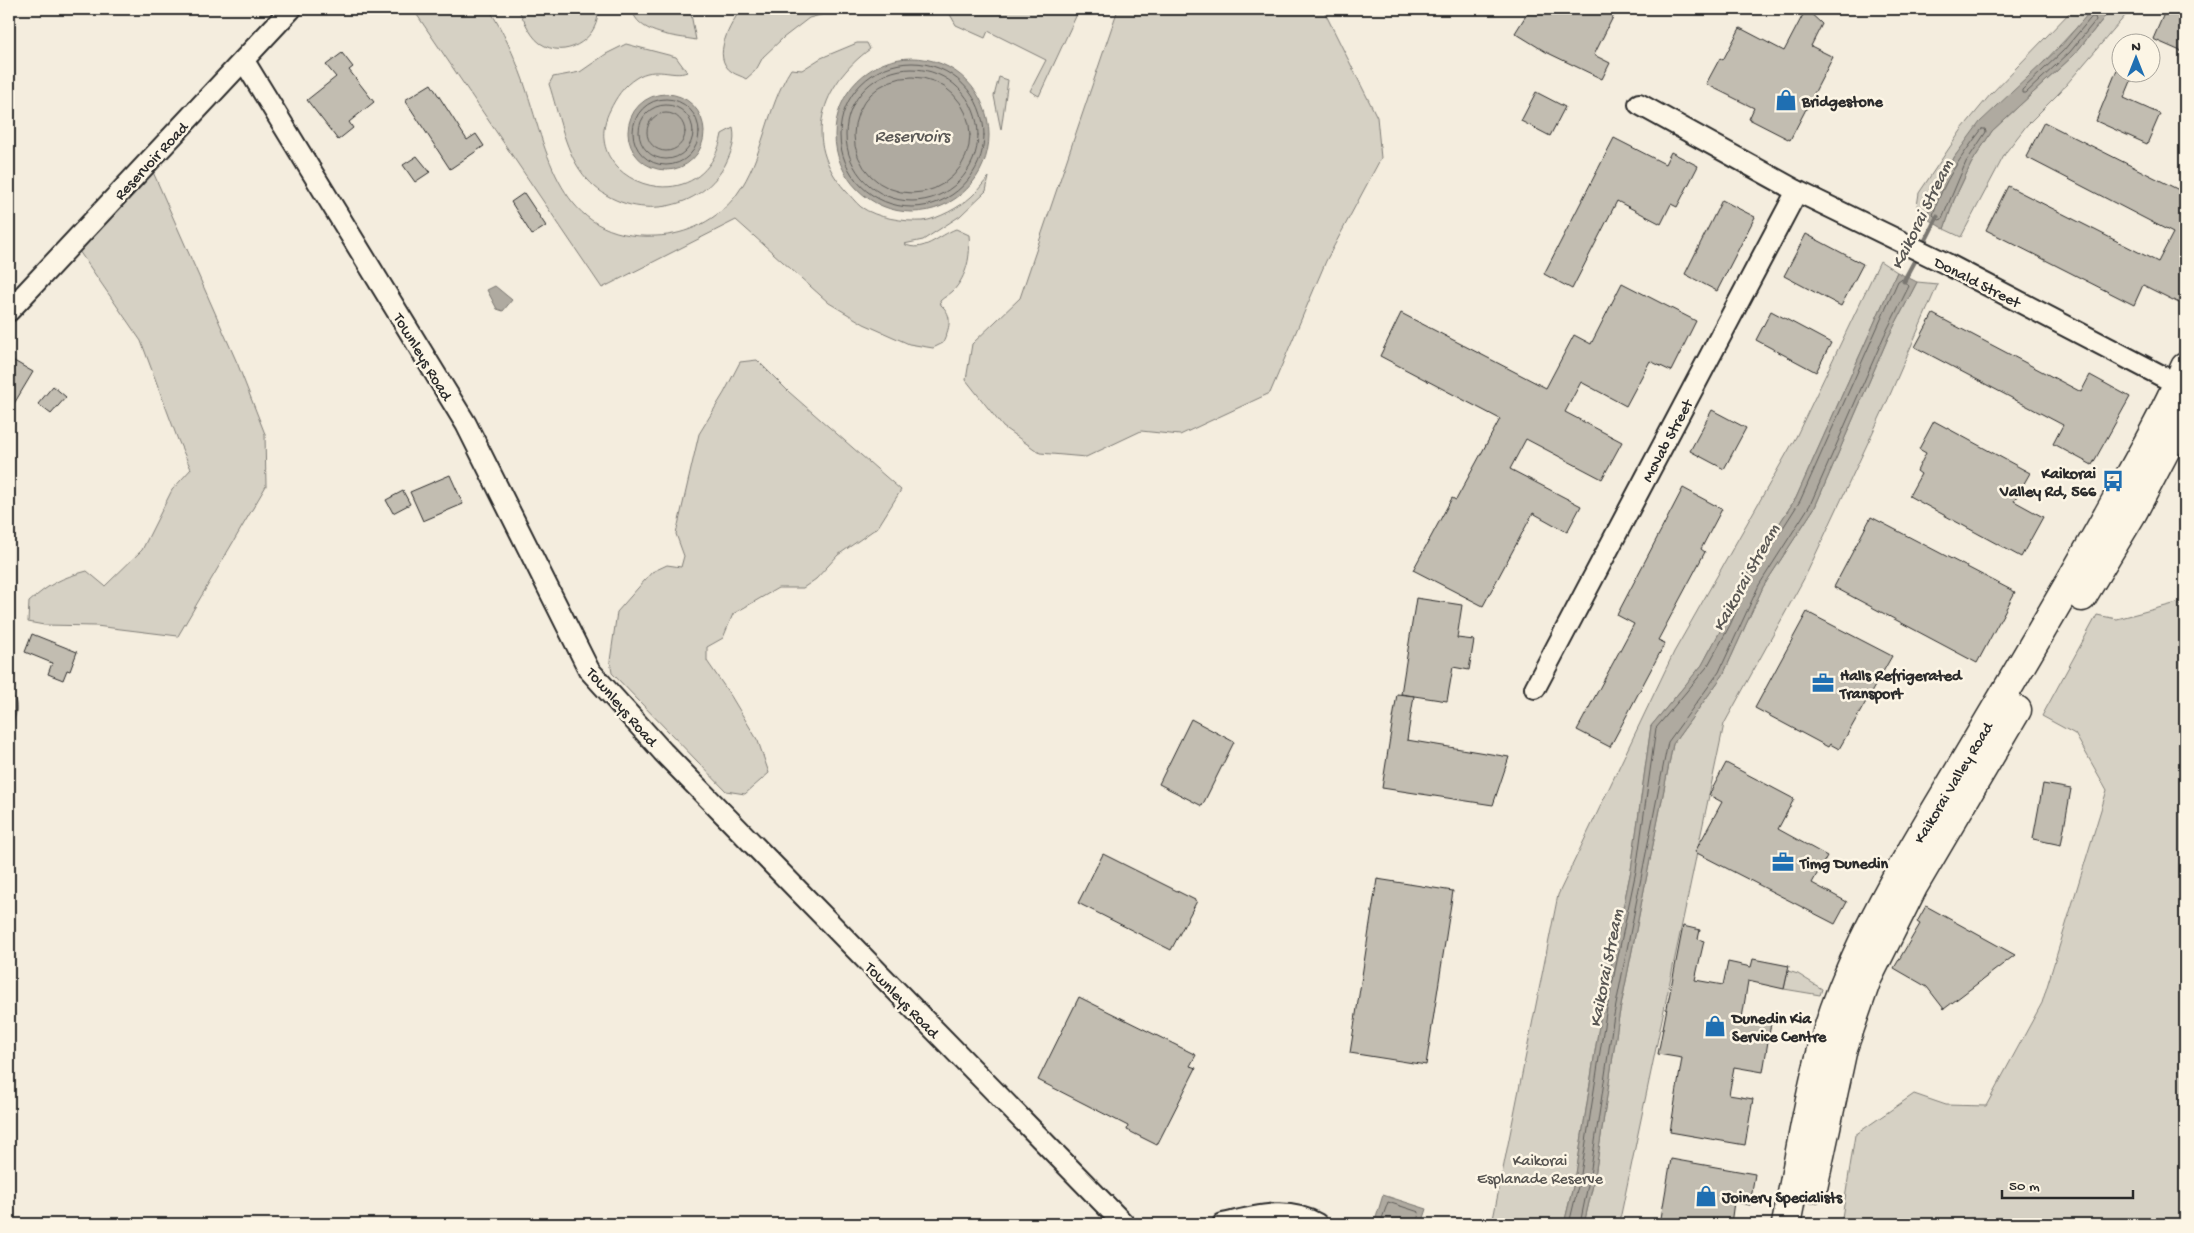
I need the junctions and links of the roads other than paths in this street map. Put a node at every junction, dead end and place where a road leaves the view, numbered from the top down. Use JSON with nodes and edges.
{"nodes":[{"id":1,"x":291,"y":9,"type":"edge"},
{"id":2,"x":244,"y":61,"type":"junction"},
{"id":3,"x":1639,"y":104,"type":"dead end"},
{"id":4,"x":1797,"y":191,"type":"junction"},
{"id":5,"x":9,"y":311,"type":"edge"},
{"id":6,"x":2183,"y":380,"type":"edge"},
{"id":7,"x":2185,"y":413,"type":"edge"},
{"id":8,"x":1535,"y":688,"type":"dead end"},
{"id":9,"x":1124,"y":1224,"type":"edge"},
{"id":10,"x":1222,"y":1224,"type":"edge"},
{"id":11,"x":1316,"y":1224,"type":"edge"},
{"id":12,"x":1786,"y":1224,"type":"edge"},
{"id":13,"x":1805,"y":1224,"type":"edge"}],
"edges":[{"from":1,"to":2,"type":"street","name":"Reservoir Road"},
{"from":2,"to":5,"type":"street","name":"Reservoir Road"},
{"from":2,"to":9,"type":"street","name":"Townleys Road"},
{"from":3,"to":4,"type":"street","name":"Donald Street"},
{"from":4,"to":6,"type":"street","name":"Donald Street"},
{"from":4,"to":8,"type":"street","name":"McNab Street"},
{"from":6,"to":12,"type":"main road","name":"Kaikorai Valley Road"},
{"from":7,"to":13,"type":"main road","name":"Kaikorai Valley Road"},
{"from":10,"to":11,"type":"street"}]}
